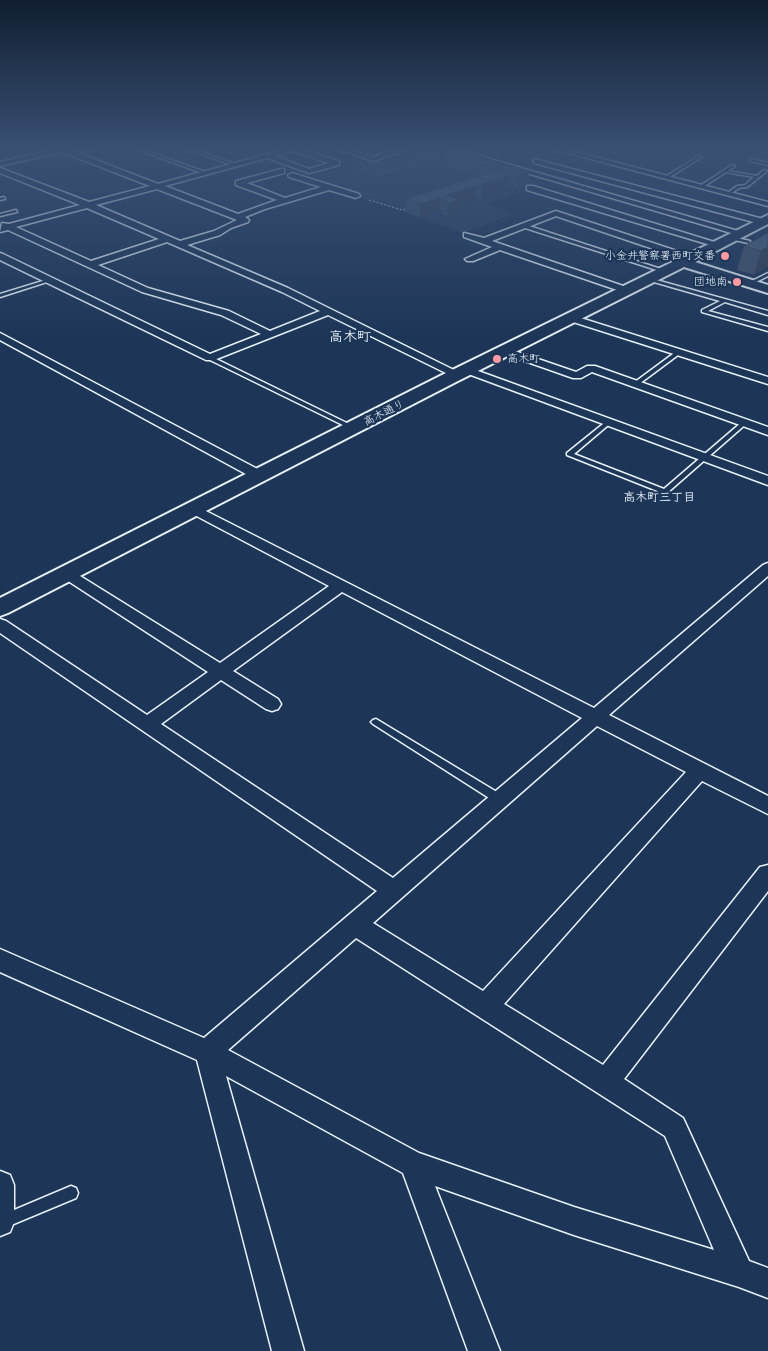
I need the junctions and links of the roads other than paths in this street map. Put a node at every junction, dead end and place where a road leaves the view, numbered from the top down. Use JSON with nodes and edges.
{"nodes":[{"id":1,"x":57,"y":213,"type":"edge"},
{"id":2,"x":104,"y":213,"type":"edge"},
{"id":3,"x":227,"y":213,"type":"edge"},
{"id":4,"x":249,"y":213,"type":"edge"},
{"id":5,"x":556,"y":213,"type":"edge"},
{"id":6,"x":556,"y":213,"type":"edge"},
{"id":7,"x":612,"y":213,"type":"edge"},
{"id":8,"x":668,"y":213,"type":"edge"},
{"id":9,"x":738,"y":213,"type":"edge"},
{"id":10,"x":238,"y":217,"type":"junction"},
{"id":11,"x":766,"y":220,"type":"edge"},
{"id":12,"x":3,"y":226,"type":"edge"},
{"id":13,"x":524,"y":226,"type":"junction"},
{"id":14,"x":467,"y":235,"type":"dead end"},
{"id":15,"x":741,"y":237,"type":"junction"},
{"id":16,"x":168,"y":239,"type":"junction"},
{"id":17,"x":484,"y":241,"type":"junction"},
{"id":18,"x":180,"y":244,"type":"junction"},
{"id":19,"x":501,"y":246,"type":"junction"},
{"id":20,"x":720,"y":246,"type":"junction"},
{"id":21,"x":0,"y":256,"type":"edge"},
{"id":22,"x":470,"y":259,"type":"dead end"},
{"id":23,"x":688,"y":261,"type":"junction"},
{"id":24,"x":92,"y":264,"type":"junction"},
{"id":25,"x":665,"y":270,"type":"junction"},
{"id":26,"x":768,"y":274,"type":"edge"},
{"id":27,"x":648,"y":279,"type":"junction"},
{"id":28,"x":48,"y":281,"type":"junction"},
{"id":29,"x":750,"y":283,"type":"junction"},
{"id":30,"x":768,"y":289,"type":"edge"},
{"id":31,"x":626,"y":290,"type":"junction"},
{"id":32,"x":0,"y":296,"type":"edge"},
{"id":33,"x":725,"y":300,"type":"junction"},
{"id":34,"x":329,"y":312,"type":"junction"},
{"id":35,"x":768,"y":313,"type":"edge"},
{"id":36,"x":572,"y":318,"type":"junction"},
{"id":37,"x":768,"y":329,"type":"edge"},
{"id":38,"x":269,"y":334,"type":"junction"},
{"id":39,"x":0,"y":336,"type":"edge"},
{"id":40,"x":506,"y":351,"type":"junction"},
{"id":41,"x":680,"y":352,"type":"junction"},
{"id":42,"x":210,"y":358,"type":"junction"},
{"id":43,"x":462,"y":372,"type":"junction"},
{"id":44,"x":768,"y":380,"type":"edge"},
{"id":45,"x":637,"y":383,"type":"junction"},
{"id":46,"x":610,"y":421,"type":"junction"},
{"id":47,"x":744,"y":423,"type":"junction"},
{"id":48,"x":353,"y":428,"type":"junction"},
{"id":49,"x":768,"y":431,"type":"edge"},
{"id":50,"x":704,"y":457,"type":"junction"},
{"id":51,"x":260,"y":476,"type":"junction"},
{"id":52,"x":768,"y":481,"type":"edge"},
{"id":53,"x":194,"y":509,"type":"junction"},
{"id":54,"x":768,"y":568,"type":"edge"},
{"id":55,"x":67,"y":574,"type":"junction"},
{"id":56,"x":341,"y":585,"type":"junction"},
{"id":57,"x":0,"y":608,"type":"edge"},
{"id":58,"x":0,"y":625,"type":"edge"},
{"id":59,"x":220,"y":671,"type":"junction"},
{"id":60,"x":272,"y":704,"type":"dead end"},
{"id":61,"x":596,"y":718,"type":"junction"},
{"id":62,"x":376,"y":722,"type":"dead end"},
{"id":63,"x":147,"y":724,"type":"junction"},
{"id":64,"x":699,"y":771,"type":"junction"},
{"id":65,"x":501,"y":800,"type":"junction"},
{"id":66,"x":768,"y":806,"type":"edge"},
{"id":67,"x":768,"y":874,"type":"edge"},
{"id":68,"x":395,"y":891,"type":"junction"},
{"id":69,"x":356,"y":925,"type":"junction"},
{"id":70,"x":0,"y":960,"type":"edge"},
{"id":71,"x":485,"y":1007,"type":"junction"},
{"id":72,"x":208,"y":1052,"type":"junction"},
{"id":73,"x":606,"y":1082,"type":"junction"},
{"id":74,"x":414,"y":1164,"type":"junction"},
{"id":75,"x":0,"y":1185,"type":"edge"},
{"id":76,"x":72,"y":1193,"type":"dead end"},
{"id":77,"x":1,"y":1222,"type":"edge"},
{"id":78,"x":739,"y":1272,"type":"junction"},
{"id":79,"x":767,"y":1284,"type":"edge"},
{"id":80,"x":288,"y":1351,"type":"edge"},
{"id":81,"x":484,"y":1351,"type":"edge"}],
"edges":[{"from":1,"to":12,"type":"street"},
{"from":2,"to":16,"type":"street"},
{"from":3,"to":10,"type":"street"},
{"from":4,"to":10,"type":"street"},
{"from":5,"to":23,"type":"street"},
{"from":6,"to":13,"type":"street"},
{"from":7,"to":20,"type":"street"},
{"from":8,"to":15,"type":"street"},
{"from":9,"to":11,"type":"street"},
{"from":10,"to":18,"type":"street"},
{"from":11,"to":15,"type":"street","name":"高木通り"},
{"from":12,"to":24,"type":"street"},
{"from":13,"to":17,"type":"street"},
{"from":13,"to":25,"type":"lane"},
{"from":14,"to":17,"type":"street"},
{"from":15,"to":20,"type":"street","name":"高木通り"},
{"from":16,"to":18,"type":"street"},
{"from":16,"to":24,"type":"street"},
{"from":17,"to":19,"type":"street"},
{"from":18,"to":34,"type":"street"},
{"from":19,"to":22,"type":"street"},
{"from":19,"to":31,"type":"street"},
{"from":20,"to":23,"type":"street","name":"高木通り"},
{"from":21,"to":28,"type":"street"},
{"from":23,"to":25,"type":"street","name":"高木通り"},
{"from":23,"to":29,"type":"street"},
{"from":24,"to":38,"type":"street"},
{"from":25,"to":27,"type":"street","name":"高木通り"},
{"from":26,"to":29,"type":"lane"},
{"from":27,"to":31,"type":"street","name":"高木通り"},
{"from":27,"to":33,"type":"lane"},
{"from":28,"to":32,"type":"lane"},
{"from":28,"to":42,"type":"street"},
{"from":29,"to":30,"type":"street"},
{"from":31,"to":36,"type":"street","name":"高木通り"},
{"from":33,"to":35,"type":"lane"},
{"from":33,"to":37,"type":"lane"},
{"from":34,"to":38,"type":"street"},
{"from":34,"to":43,"type":"street"},
{"from":36,"to":40,"type":"street","name":"高木通り"},
{"from":36,"to":41,"type":"street"},
{"from":38,"to":42,"type":"street"},
{"from":39,"to":51,"type":"street"},
{"from":40,"to":43,"type":"street","name":"高木通り"},
{"from":40,"to":45,"type":"street"},
{"from":41,"to":44,"type":"street"},
{"from":41,"to":45,"type":"lane"},
{"from":42,"to":48,"type":"lane"},
{"from":43,"to":46,"type":"street"},
{"from":43,"to":48,"type":"street","name":"高木通り"},
{"from":45,"to":47,"type":"street"},
{"from":46,"to":50,"type":"street"},
{"from":46,"to":50,"type":"lane"},
{"from":47,"to":49,"type":"street"},
{"from":47,"to":50,"type":"lane"},
{"from":48,"to":51,"type":"street","name":"高木通り"},
{"from":50,"to":52,"type":"street"},
{"from":51,"to":53,"type":"street","name":"高木通り"},
{"from":53,"to":55,"type":"street","name":"高木通り"},
{"from":53,"to":56,"type":"street"},
{"from":54,"to":61,"type":"street"},
{"from":55,"to":57,"type":"street","name":"高木通り"},
{"from":55,"to":59,"type":"street"},
{"from":56,"to":59,"type":"street"},
{"from":56,"to":61,"type":"street"},
{"from":58,"to":63,"type":"street"},
{"from":59,"to":60,"type":"street"},
{"from":59,"to":63,"type":"street"},
{"from":61,"to":64,"type":"street"},
{"from":61,"to":65,"type":"street"},
{"from":62,"to":65,"type":"lane"},
{"from":63,"to":68,"type":"street"},
{"from":64,"to":66,"type":"street"},
{"from":64,"to":71,"type":"street"},
{"from":65,"to":68,"type":"street"},
{"from":67,"to":73,"type":"street"},
{"from":68,"to":69,"type":"street"},
{"from":69,"to":71,"type":"street"},
{"from":69,"to":72,"type":"street"},
{"from":70,"to":72,"type":"street"},
{"from":71,"to":73,"type":"street"},
{"from":72,"to":74,"type":"street"},
{"from":72,"to":80,"type":"street"},
{"from":73,"to":78,"type":"street"},
{"from":74,"to":78,"type":"street"},
{"from":74,"to":81,"type":"street"},
{"from":75,"to":77,"type":"street"},
{"from":76,"to":77,"type":"lane"},
{"from":78,"to":79,"type":"street"}]}
